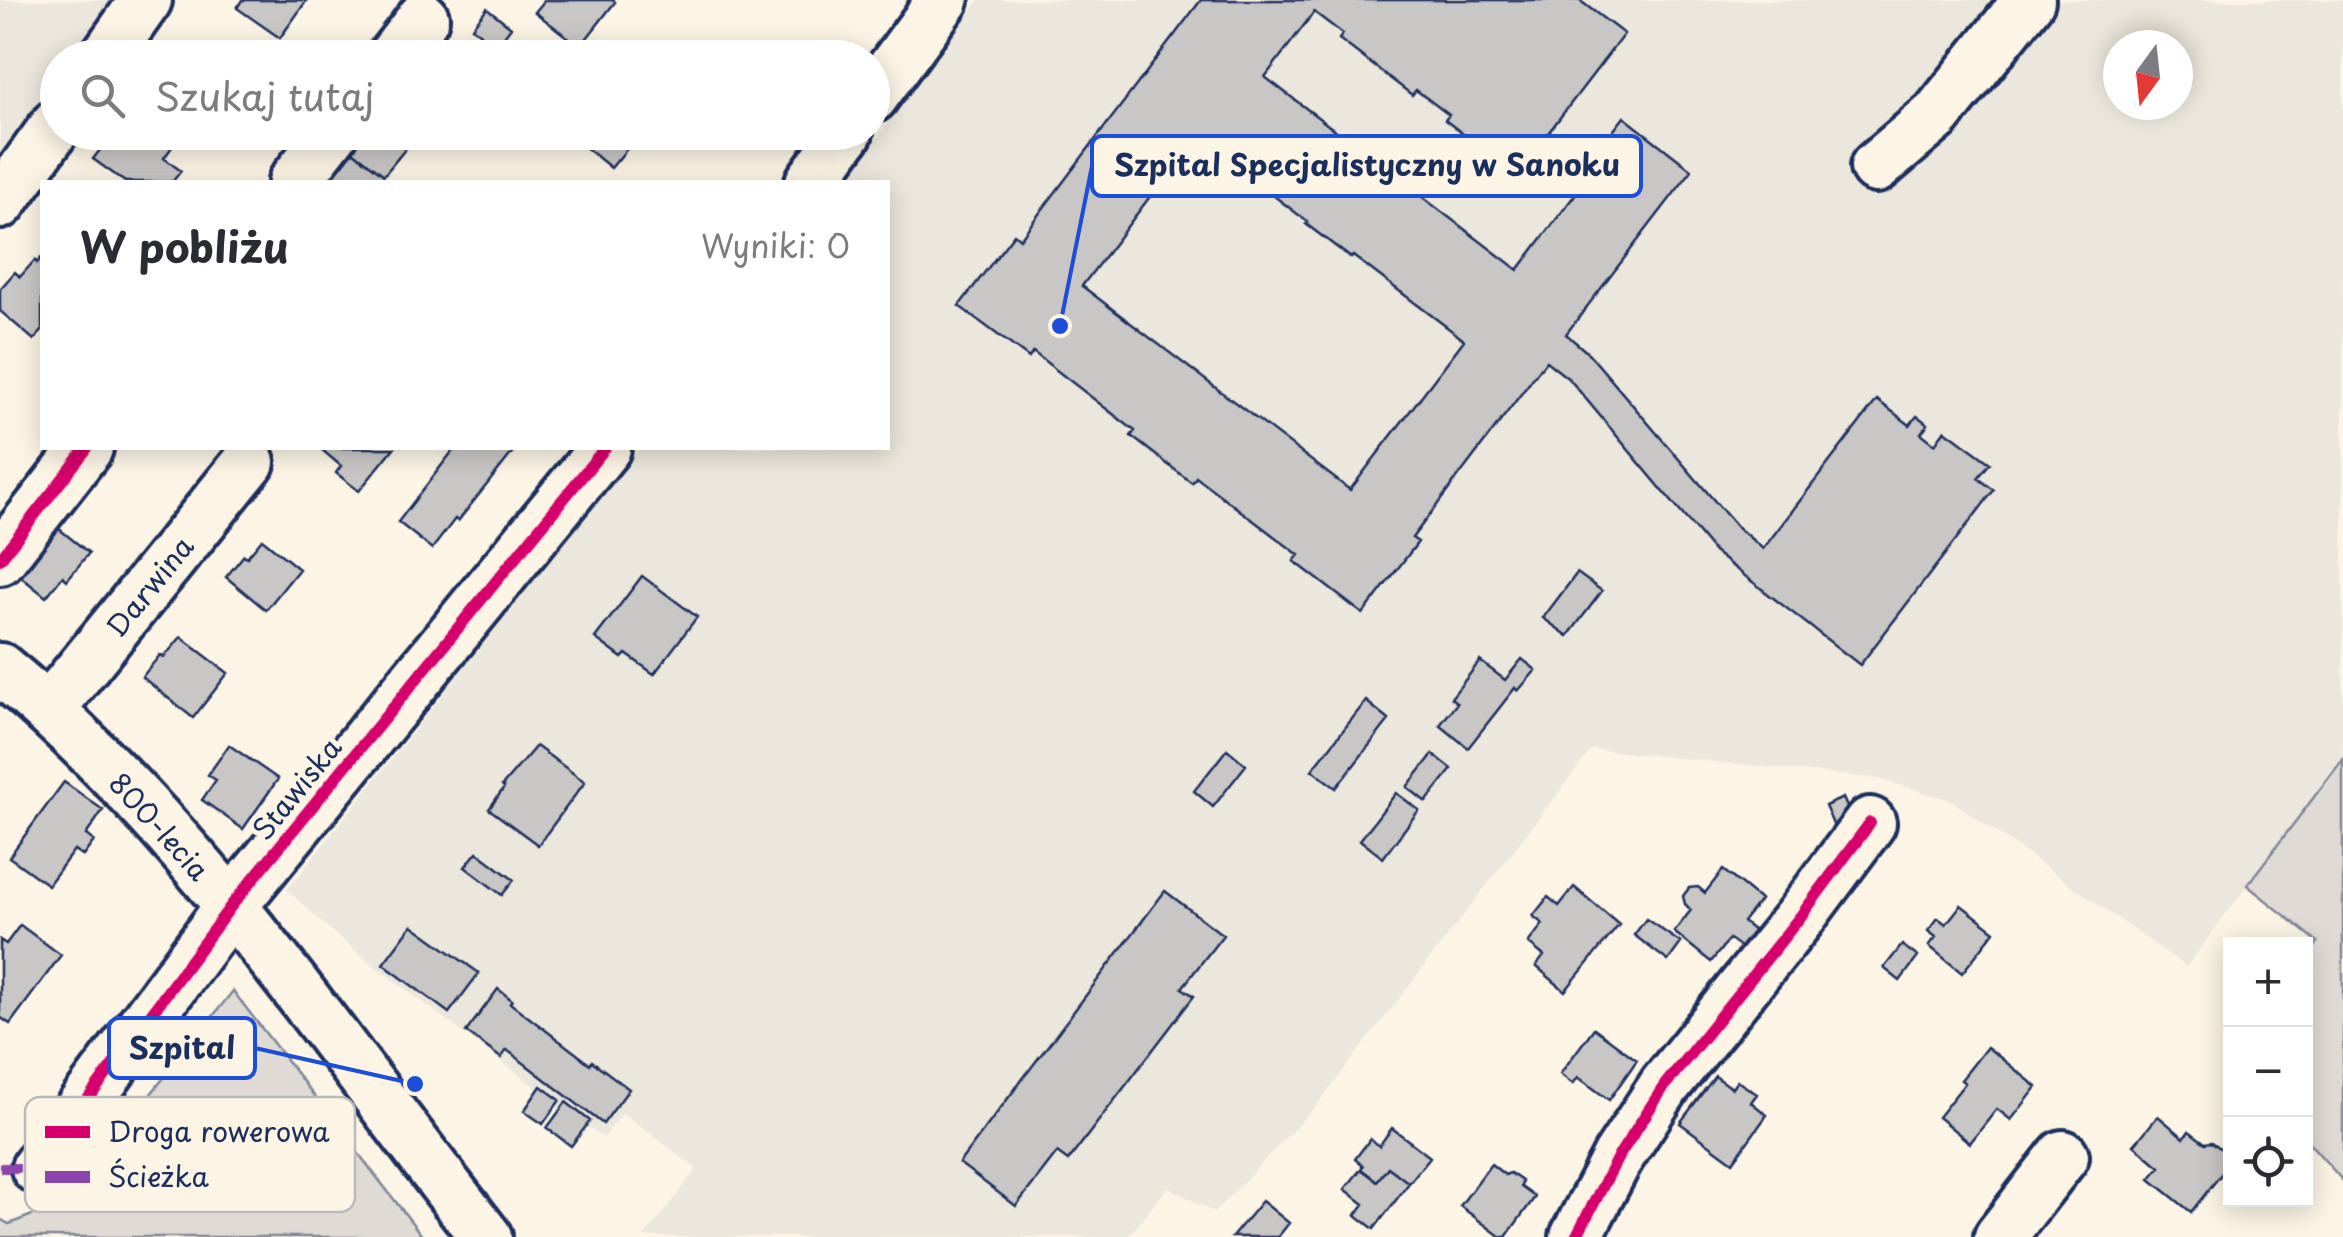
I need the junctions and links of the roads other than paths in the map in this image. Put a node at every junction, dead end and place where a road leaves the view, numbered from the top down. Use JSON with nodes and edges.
{"nodes":[{"id":1,"x":146,"y":0,"type":"edge"},
{"id":2,"x":943,"y":0,"type":"edge"},
{"id":3,"x":2029,"y":0,"type":"edge"},
{"id":4,"x":423,"y":18,"type":"dead end"},
{"id":5,"x":118,"y":40,"type":"edge"},
{"id":6,"x":406,"y":40,"type":"edge"},
{"id":7,"x":890,"y":72,"type":"edge"},
{"id":8,"x":40,"y":148,"type":"edge"},
{"id":9,"x":319,"y":150,"type":"edge"},
{"id":10,"x":834,"y":150,"type":"edge"},
{"id":11,"x":1876,"y":168,"type":"dead end"},
{"id":12,"x":296,"y":180,"type":"edge"},
{"id":13,"x":812,"y":180,"type":"edge"},
{"id":14,"x":0,"y":203,"type":"edge"},
{"id":15,"x":85,"y":450,"type":"edge"},
{"id":16,"x":604,"y":450,"type":"edge"},
{"id":17,"x":249,"y":462,"type":"dead end"},
{"id":18,"x":0,"y":559,"type":"edge"},
{"id":19,"x":0,"y":669,"type":"edge"},
{"id":20,"x":50,"y":709,"type":"junction"},
{"id":21,"x":1870,"y":823,"type":"dead end"},
{"id":22,"x":232,"y":906,"type":"junction"},
{"id":23,"x":90,"y":1097,"type":"edge"},
{"id":24,"x":2062,"y":1156,"type":"dead end"},
{"id":25,"x":486,"y":1237,"type":"edge"},
{"id":26,"x":1576,"y":1237,"type":"edge"},
{"id":27,"x":2000,"y":1237,"type":"edge"}],
"edges":[{"from":1,"to":5,"type":"street"},
{"from":2,"to":7,"type":"street"},
{"from":3,"to":11,"type":"street"},
{"from":4,"to":6,"type":"street"},
{"from":8,"to":14,"type":"street"},
{"from":9,"to":12,"type":"street"},
{"from":10,"to":13,"type":"street"},
{"from":15,"to":18,"type":"street"},
{"from":16,"to":22,"type":"street","name":"Stawiska"},
{"from":17,"to":20,"type":"street","name":"Darwina"},
{"from":19,"to":20,"type":"street","name":"800-lecia"},
{"from":20,"to":22,"type":"street","name":"800-lecia"},
{"from":21,"to":26,"type":"street"},
{"from":22,"to":23,"type":"street","name":"Stawiska"},
{"from":22,"to":25,"type":"street","name":"800-lecia"},
{"from":24,"to":27,"type":"street"}]}
